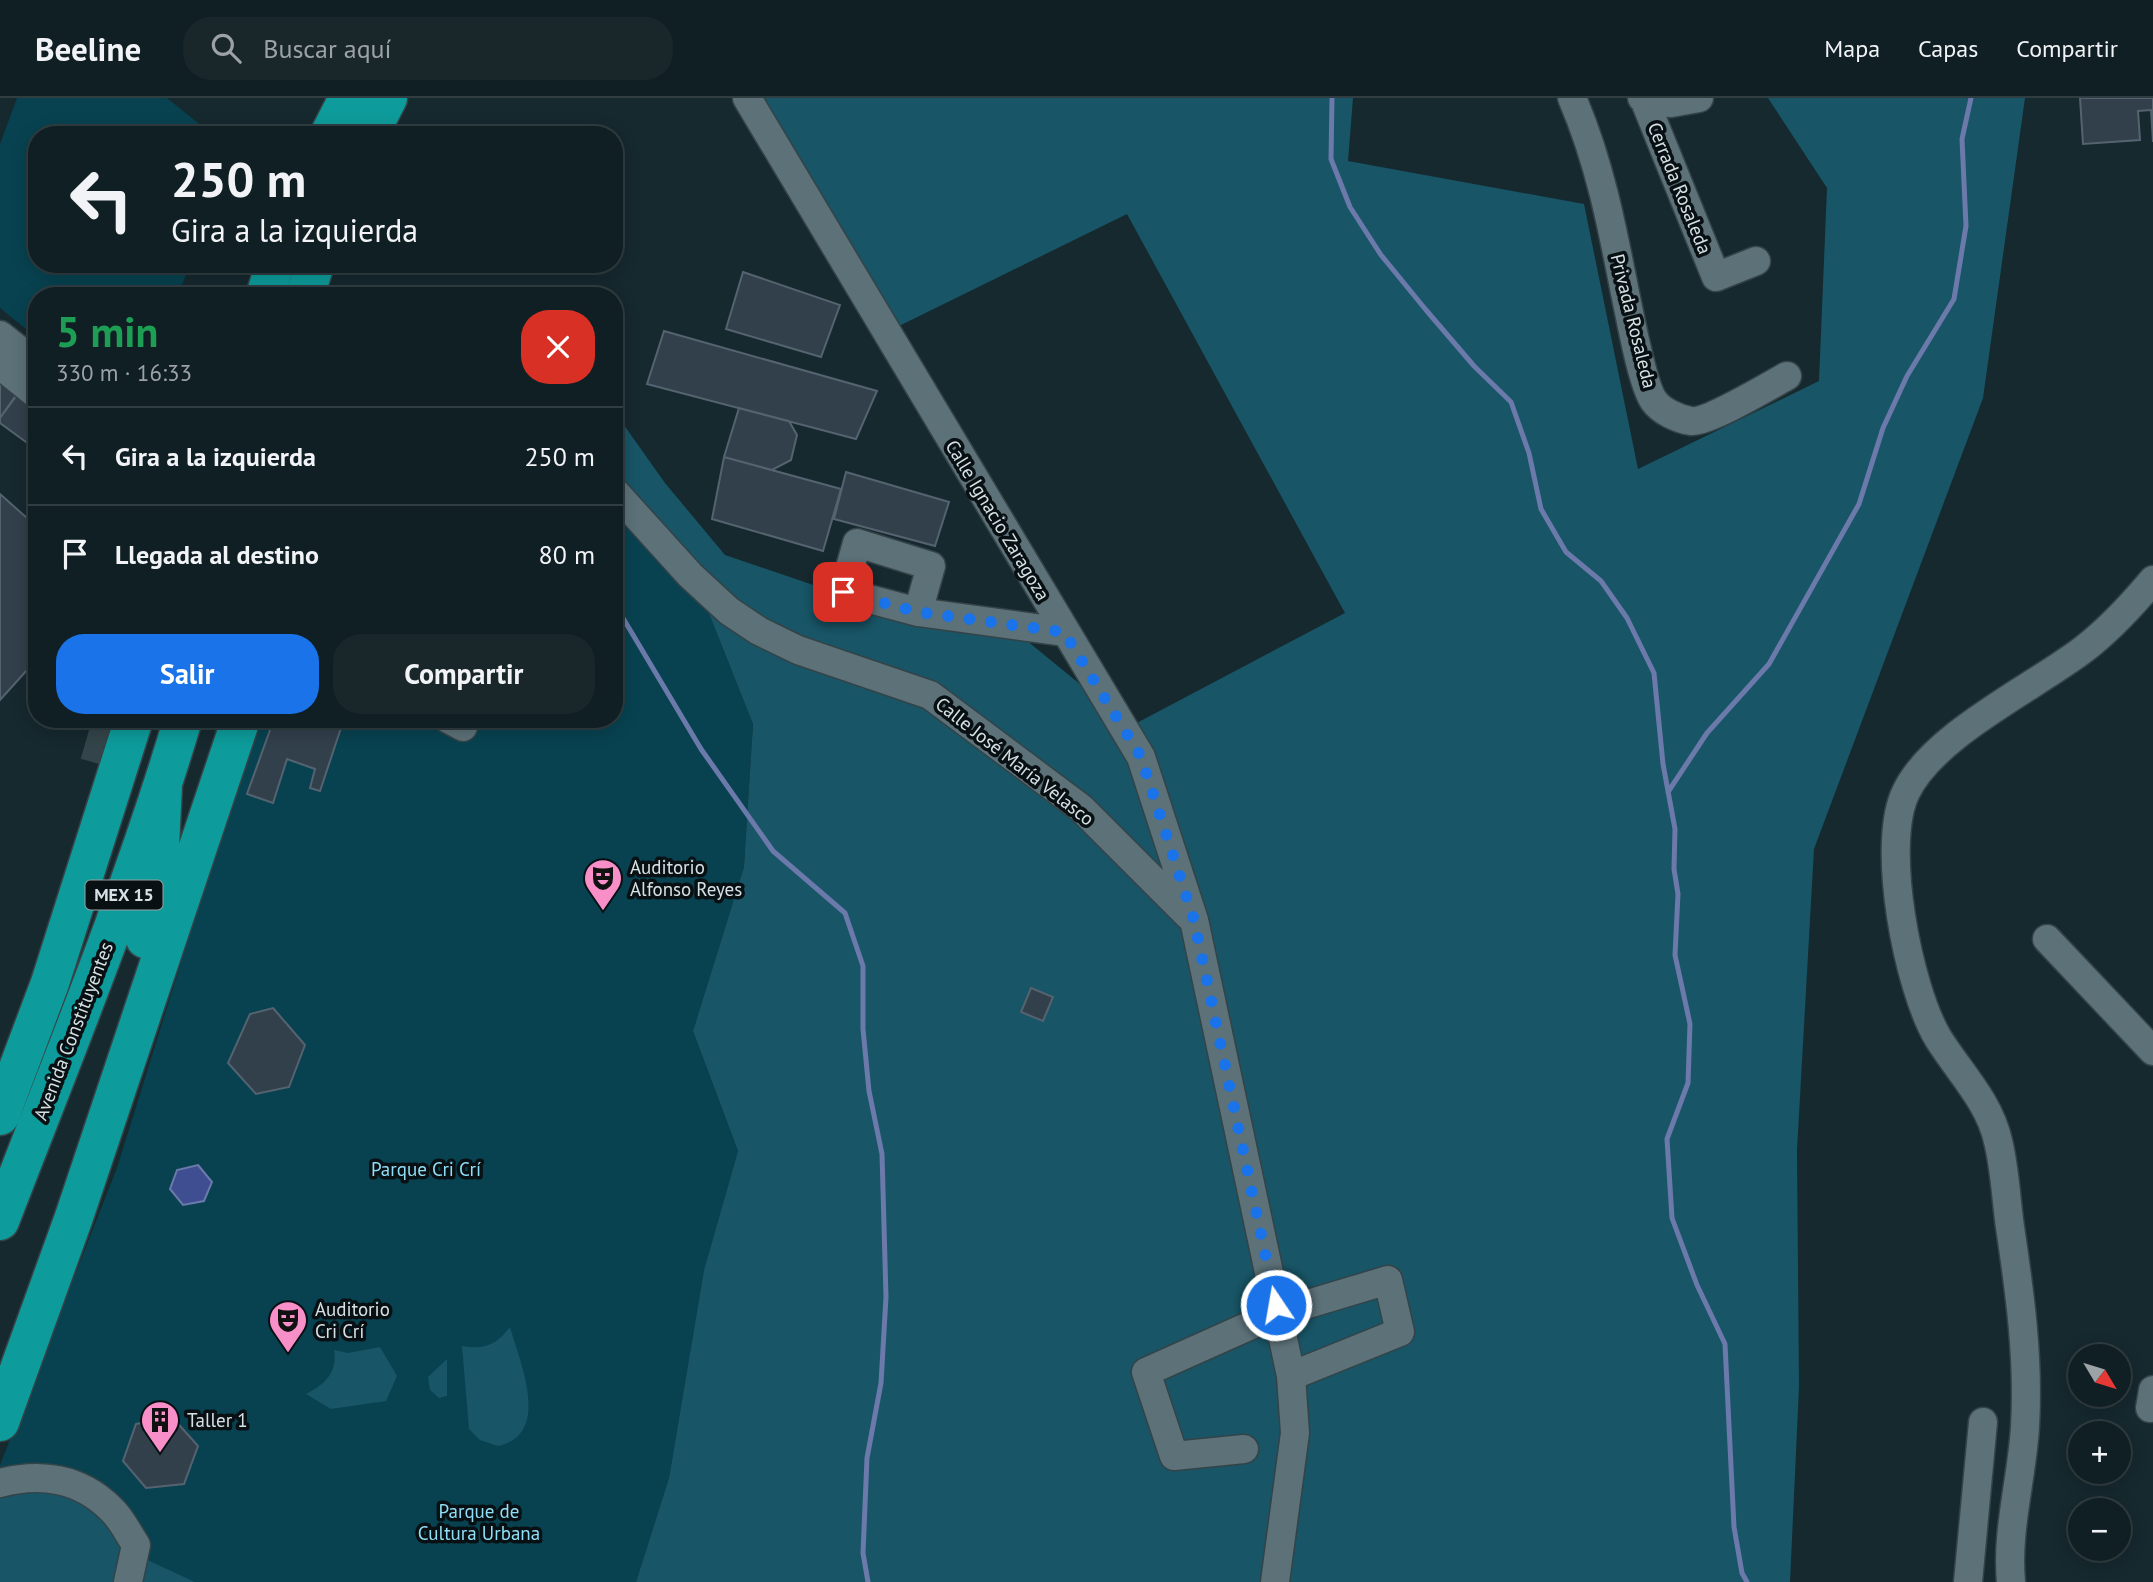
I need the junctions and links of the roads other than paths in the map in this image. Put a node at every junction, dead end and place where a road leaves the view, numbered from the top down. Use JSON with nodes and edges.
{"nodes":[{"id":1,"x":348,"y":98,"type":"edge"},
{"id":2,"x":388,"y":98,"type":"edge"},
{"id":3,"x":747,"y":98,"type":"edge"},
{"id":4,"x":1572,"y":98,"type":"edge"},
{"id":5,"x":1699,"y":98,"type":"edge"},
{"id":6,"x":1643,"y":99,"type":"edge"},
{"id":7,"x":334,"y":126,"type":"edge"},
{"id":8,"x":374,"y":126,"type":"edge"},
{"id":9,"x":1756,"y":261,"type":"dead end"},
{"id":10,"x":0,"y":335,"type":"edge"},
{"id":11,"x":28,"y":357,"type":"edge"},
{"id":12,"x":0,"y":365,"type":"edge"},
{"id":13,"x":1787,"y":376,"type":"dead end"},
{"id":14,"x":28,"y":388,"type":"edge"},
{"id":15,"x":623,"y":501,"type":"edge"},
{"id":16,"x":2153,"y":580,"type":"edge"},
{"id":17,"x":918,"y":612,"type":"dead end"},
{"id":18,"x":1064,"y":632,"type":"junction"},
{"id":19,"x":131,"y":728,"type":"edge"},
{"id":20,"x":180,"y":728,"type":"edge"},
{"id":21,"x":238,"y":728,"type":"edge"},
{"id":22,"x":99,"y":764,"type":"tunnel mouth"},
{"id":23,"x":163,"y":785,"type":"junction"},
{"id":24,"x":1194,"y":920,"type":"junction"},
{"id":25,"x":2047,"y":939,"type":"dead end"},
{"id":26,"x":39,"y":1012,"type":"junction"},
{"id":27,"x":2153,"y":1051,"type":"edge"},
{"id":28,"x":1,"y":1108,"type":"edge"},
{"id":29,"x":0,"y":1221,"type":"edge"},
{"id":30,"x":1278,"y":1314,"type":"junction"},
{"id":31,"x":1291,"y":1376,"type":"junction"},
{"id":32,"x":3,"y":1390,"type":"edge"},
{"id":33,"x":1983,"y":1422,"type":"dead end"},
{"id":34,"x":1244,"y":1449,"type":"dead end"},
{"id":35,"x":0,"y":1483,"type":"edge"},
{"id":36,"x":128,"y":1582,"type":"edge"},
{"id":37,"x":1275,"y":1582,"type":"edge"},
{"id":38,"x":1968,"y":1582,"type":"edge"},
{"id":39,"x":2011,"y":1582,"type":"edge"}],
"edges":[{"from":1,"to":7,"type":"highway"},
{"from":2,"to":8,"type":"highway"},
{"from":3,"to":18,"type":"street","name":"Calle Ignacio Zaragoza"},
{"from":4,"to":13,"type":"street","name":"Privada Rosaleda"},
{"from":5,"to":6,"type":"street","name":"Cerrada Rosaleda"},
{"from":6,"to":9,"type":"street","name":"Cerrada Rosaleda"},
{"from":10,"to":11,"type":"street"},
{"from":12,"to":14,"type":"street"},
{"from":15,"to":24,"type":"street","name":"Calle José María Velasco"},
{"from":16,"to":39,"type":"street"},
{"from":17,"to":18,"type":"street"},
{"from":18,"to":24,"type":"street","name":"Calle Ignacio Zaragoza"},
{"from":19,"to":26,"type":"highway","name":"Avenida Constituyentes","number":"MEX 15"},
{"from":20,"to":23,"type":"highway","name":"Avenida Constituyentes","number":"MEX 15"},
{"from":21,"to":32,"type":"highway"},
{"from":22,"to":26,"type":"highway"},
{"from":23,"to":29,"type":"highway","name":"Avenida Constituyentes","number":"MEX 15"},
{"from":23,"to":32,"type":"highway"},
{"from":24,"to":30,"type":"street","name":"Calle Ignacio Zaragoza"},
{"from":25,"to":27,"type":"street"},
{"from":26,"to":28,"type":"highway","name":"Avenida Constituyentes","number":"MEX 15"},
{"from":30,"to":31,"type":"street","name":"Calle Ignacio Zaragoza"},
{"from":30,"to":31,"type":"street"},
{"from":30,"to":34,"type":"street"},
{"from":31,"to":37,"type":"street","name":"Calle Ignacio Zaragoza"},
{"from":33,"to":38,"type":"street"},
{"from":35,"to":36,"type":"street"}]}
